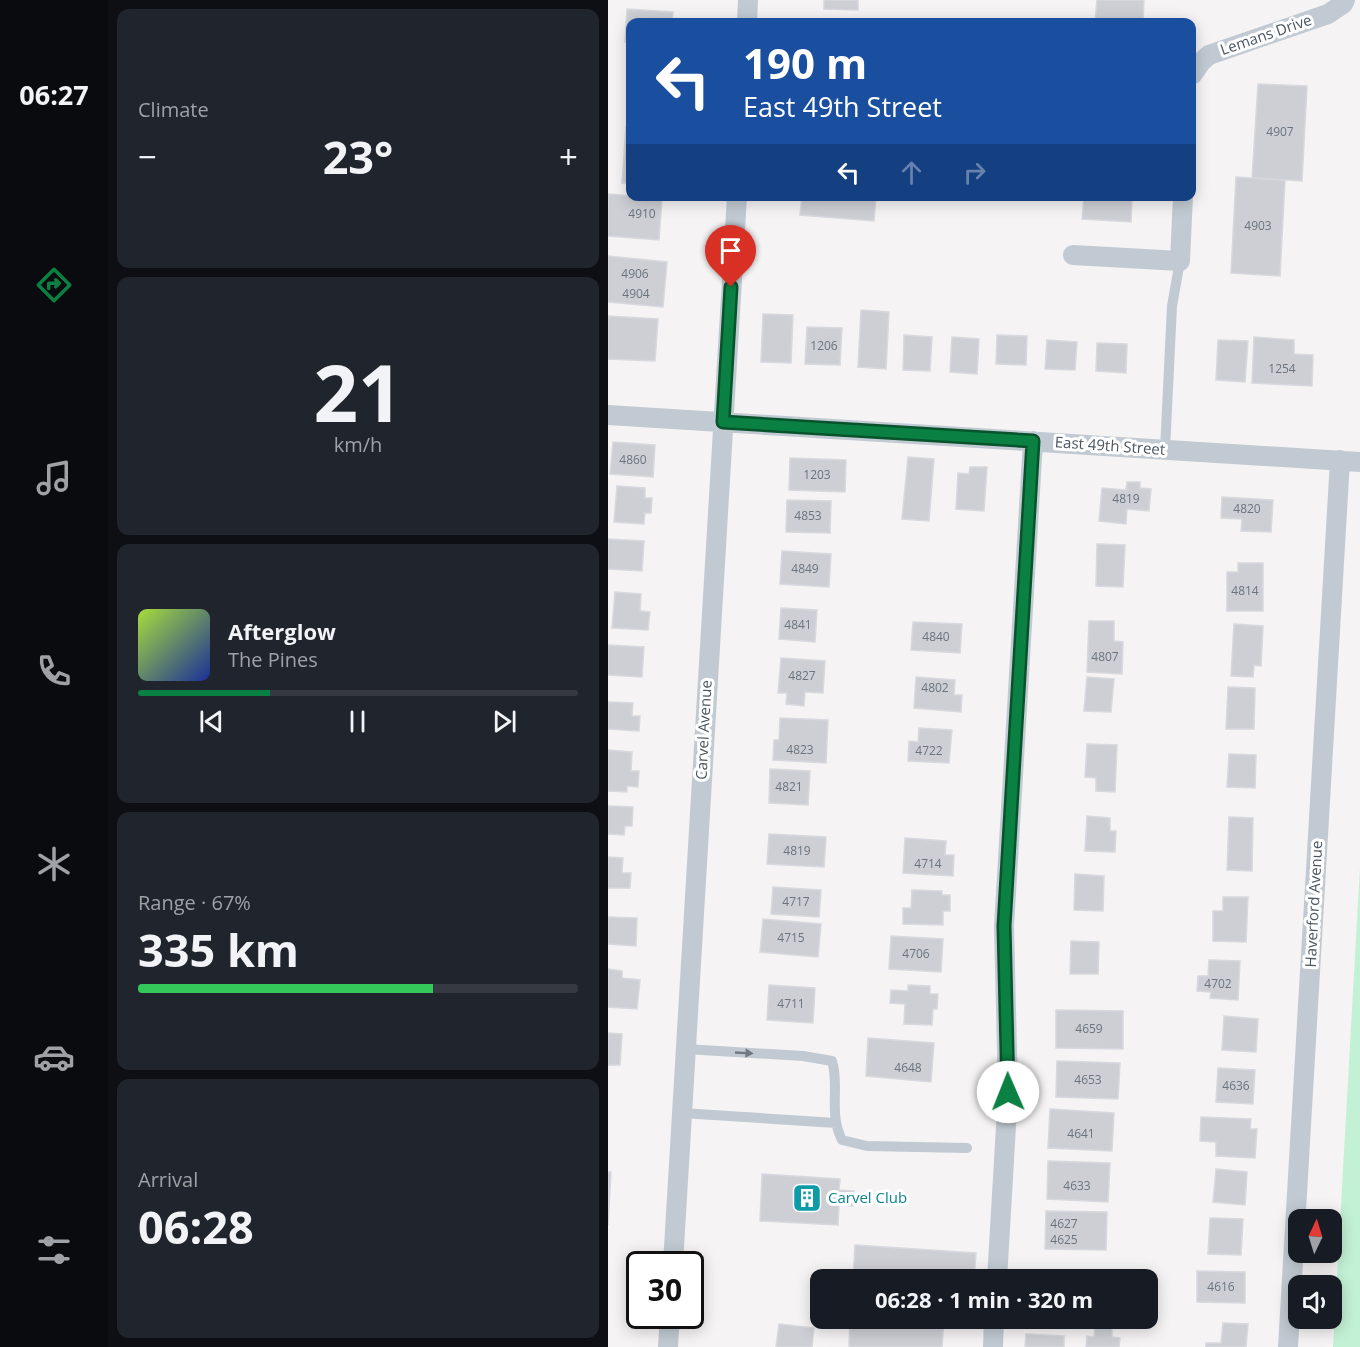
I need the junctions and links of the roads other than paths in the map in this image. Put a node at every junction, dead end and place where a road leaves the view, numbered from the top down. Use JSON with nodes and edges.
{"nodes":[{"id":1,"x":748,"y":0,"type":"edge"},
{"id":2,"x":1345,"y":0,"type":"edge"},
{"id":3,"x":747,"y":18,"type":"edge"},
{"id":4,"x":1196,"y":69,"type":"edge"},
{"id":5,"x":737,"y":201,"type":"edge"},
{"id":6,"x":1183,"y":201,"type":"edge"},
{"id":7,"x":1073,"y":255,"type":"dead end"},
{"id":8,"x":1180,"y":261,"type":"junction"},
{"id":9,"x":608,"y":415,"type":"edge"},
{"id":10,"x":723,"y":422,"type":"junction"},
{"id":11,"x":1033,"y":441,"type":"junction"},
{"id":12,"x":1164,"y":450,"type":"junction"},
{"id":13,"x":1340,"y":460,"type":"junction"},
{"id":14,"x":1361,"y":462,"type":"edge"},
{"id":15,"x":685,"y":1049,"type":"junction"},
{"id":16,"x":682,"y":1113,"type":"junction"},
{"id":17,"x":836,"y":1123,"type":"junction"},
{"id":18,"x":967,"y":1148,"type":"dead end"},
{"id":19,"x":674,"y":1251,"type":"edge"},
{"id":20,"x":998,"y":1269,"type":"edge"},
{"id":21,"x":669,"y":1329,"type":"edge"},
{"id":22,"x":994,"y":1329,"type":"edge"},
{"id":23,"x":668,"y":1347,"type":"edge"},
{"id":24,"x":993,"y":1347,"type":"edge"},
{"id":25,"x":1288,"y":1347,"type":"edge"}],
"edges":[{"from":1,"to":3,"type":"street"},
{"from":2,"to":4,"type":"street","name":"Lemans Drive"},
{"from":5,"to":10,"type":"street","name":"Carvel Avenue"},
{"from":6,"to":8,"type":"street"},
{"from":7,"to":8,"type":"street"},
{"from":8,"to":12,"type":"lane"},
{"from":9,"to":10,"type":"street","name":"East 49th Street"},
{"from":10,"to":11,"type":"street","name":"East 49th Street"},
{"from":10,"to":15,"type":"street","name":"Carvel Avenue"},
{"from":11,"to":12,"type":"street","name":"East 49th Street"},
{"from":11,"to":20,"type":"street"},
{"from":12,"to":13,"type":"street","name":"East 49th Street"},
{"from":13,"to":14,"type":"street","name":"East 49th Street"},
{"from":13,"to":25,"type":"street","name":"Haverford Avenue"},
{"from":15,"to":16,"type":"street","name":"Carvel Avenue"},
{"from":15,"to":17,"type":"lane","one_way":true},
{"from":16,"to":17,"type":"lane"},
{"from":16,"to":19,"type":"street","name":"Carvel Avenue"},
{"from":17,"to":18,"type":"lane"},
{"from":21,"to":23,"type":"street"},
{"from":22,"to":24,"type":"street"}]}
